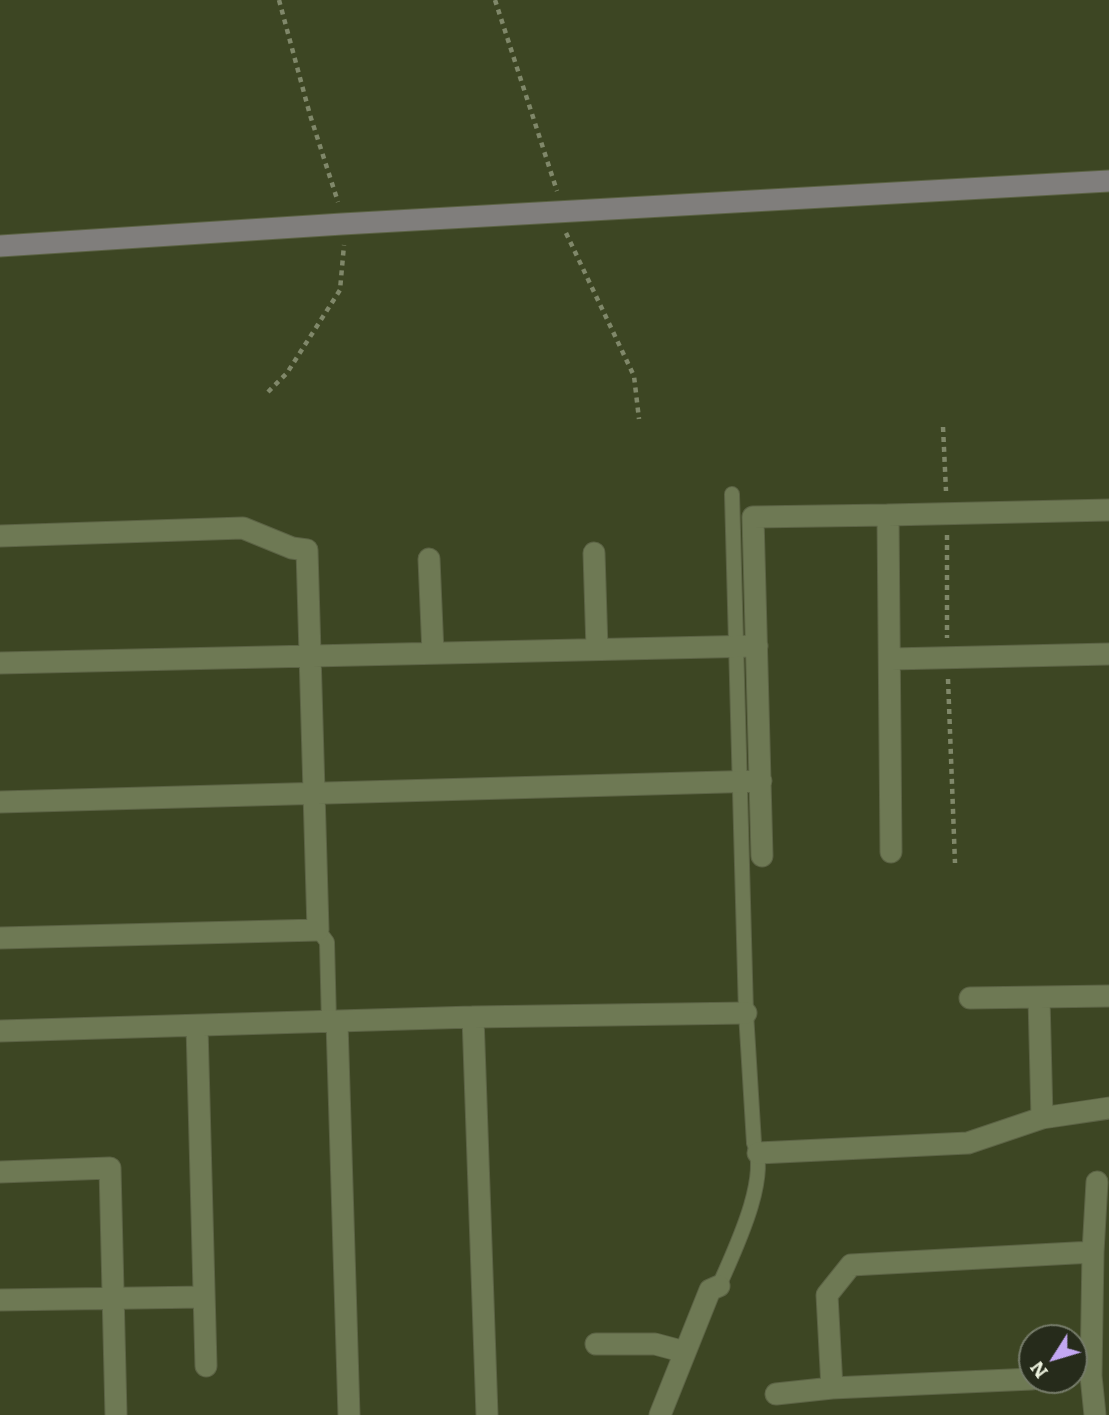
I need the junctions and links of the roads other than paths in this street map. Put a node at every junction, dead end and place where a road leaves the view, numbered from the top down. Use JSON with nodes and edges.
{"nodes":[{"id":1,"x":1109,"y":181,"type":"edge"},
{"id":2,"x":0,"y":246,"type":"edge"},
{"id":3,"x":732,"y":494,"type":"dead end"},
{"id":4,"x":1109,"y":510,"type":"edge"},
{"id":5,"x":888,"y":515,"type":"junction"},
{"id":6,"x":0,"y":536,"type":"edge"},
{"id":7,"x":594,"y":553,"type":"dead end"},
{"id":8,"x":429,"y":559,"type":"dead end"},
{"id":9,"x":747,"y":646,"type":"junction"},
{"id":10,"x":597,"y":649,"type":"junction"},
{"id":11,"x":433,"y":653,"type":"junction"},
{"id":12,"x":1109,"y":654,"type":"edge"},
{"id":13,"x":310,"y":656,"type":"junction"},
{"id":14,"x":891,"y":659,"type":"junction"},
{"id":15,"x":0,"y":663,"type":"edge"},
{"id":16,"x":761,"y":781,"type":"junction"},
{"id":17,"x":738,"y":782,"type":"junction"},
{"id":18,"x":315,"y":794,"type":"junction"},
{"id":19,"x":0,"y":802,"type":"edge"},
{"id":20,"x":891,"y":852,"type":"dead end"},
{"id":21,"x":762,"y":856,"type":"dead end"},
{"id":22,"x":318,"y":930,"type":"junction"},
{"id":23,"x":0,"y":938,"type":"edge"},
{"id":24,"x":1109,"y":996,"type":"edge"},
{"id":25,"x":970,"y":998,"type":"dead end"},
{"id":26,"x":1039,"y":998,"type":"junction"},
{"id":27,"x":746,"y":1013,"type":"junction"},
{"id":28,"x":473,"y":1017,"type":"junction"},
{"id":29,"x":333,"y":1023,"type":"junction"},
{"id":30,"x":197,"y":1026,"type":"junction"},
{"id":31,"x":0,"y":1031,"type":"edge"},
{"id":32,"x":1109,"y":1108,"type":"edge"},
{"id":33,"x":1042,"y":1118,"type":"junction"},
{"id":34,"x":758,"y":1153,"type":"junction"},
{"id":35,"x":0,"y":1172,"type":"edge"},
{"id":36,"x":1097,"y":1182,"type":"dead end"},
{"id":37,"x":1093,"y":1252,"type":"junction"},
{"id":38,"x":719,"y":1286,"type":"joint"},
{"id":39,"x":204,"y":1297,"type":"junction"},
{"id":40,"x":113,"y":1298,"type":"junction"},
{"id":41,"x":0,"y":1300,"type":"edge"},
{"id":42,"x":1087,"y":1324,"type":"edge"},
{"id":43,"x":596,"y":1344,"type":"dead end"},
{"id":44,"x":685,"y":1352,"type":"junction"},
{"id":45,"x":206,"y":1366,"type":"dead end"},
{"id":46,"x":1018,"y":1380,"type":"edge"},
{"id":47,"x":1088,"y":1387,"type":"edge"},
{"id":48,"x":832,"y":1388,"type":"junction"},
{"id":49,"x":776,"y":1394,"type":"dead end"},
{"id":50,"x":1099,"y":1406,"type":"edge"},
{"id":51,"x":116,"y":1415,"type":"edge"},
{"id":52,"x":349,"y":1415,"type":"edge"},
{"id":53,"x":487,"y":1415,"type":"edge"},
{"id":54,"x":660,"y":1415,"type":"edge"}],
"edges":[{"from":1,"to":2,"type":"street"},
{"from":3,"to":9,"type":"lane"},
{"from":4,"to":5,"type":"street"},
{"from":5,"to":9,"type":"street"},
{"from":5,"to":14,"type":"street"},
{"from":6,"to":13,"type":"street"},
{"from":7,"to":10,"type":"street"},
{"from":8,"to":11,"type":"street"},
{"from":9,"to":10,"type":"street"},
{"from":9,"to":16,"type":"street"},
{"from":9,"to":17,"type":"lane"},
{"from":10,"to":11,"type":"street"},
{"from":11,"to":13,"type":"street"},
{"from":12,"to":14,"type":"street"},
{"from":13,"to":15,"type":"street"},
{"from":13,"to":18,"type":"street"},
{"from":14,"to":20,"type":"street"},
{"from":16,"to":17,"type":"street"},
{"from":16,"to":21,"type":"street"},
{"from":17,"to":18,"type":"street"},
{"from":17,"to":27,"type":"lane"},
{"from":18,"to":19,"type":"street"},
{"from":18,"to":22,"type":"street"},
{"from":22,"to":23,"type":"street"},
{"from":22,"to":29,"type":"lane"},
{"from":24,"to":26,"type":"street"},
{"from":25,"to":26,"type":"street"},
{"from":26,"to":33,"type":"street"},
{"from":27,"to":28,"type":"street"},
{"from":27,"to":34,"type":"lane"},
{"from":28,"to":29,"type":"street"},
{"from":28,"to":53,"type":"street"},
{"from":29,"to":30,"type":"street"},
{"from":29,"to":52,"type":"street"},
{"from":30,"to":31,"type":"street"},
{"from":30,"to":39,"type":"street"},
{"from":32,"to":33,"type":"street"},
{"from":33,"to":34,"type":"street"},
{"from":34,"to":38,"type":"lane"},
{"from":35,"to":40,"type":"street"},
{"from":36,"to":37,"type":"street"},
{"from":37,"to":42,"type":"street"},
{"from":37,"to":48,"type":"street"},
{"from":38,"to":44,"type":"street"},
{"from":39,"to":40,"type":"street"},
{"from":39,"to":45,"type":"street"},
{"from":40,"to":41,"type":"street"},
{"from":40,"to":51,"type":"street"},
{"from":43,"to":44,"type":"street"},
{"from":44,"to":54,"type":"street"},
{"from":46,"to":48,"type":"street"},
{"from":47,"to":50,"type":"street"},
{"from":48,"to":49,"type":"street"}]}
